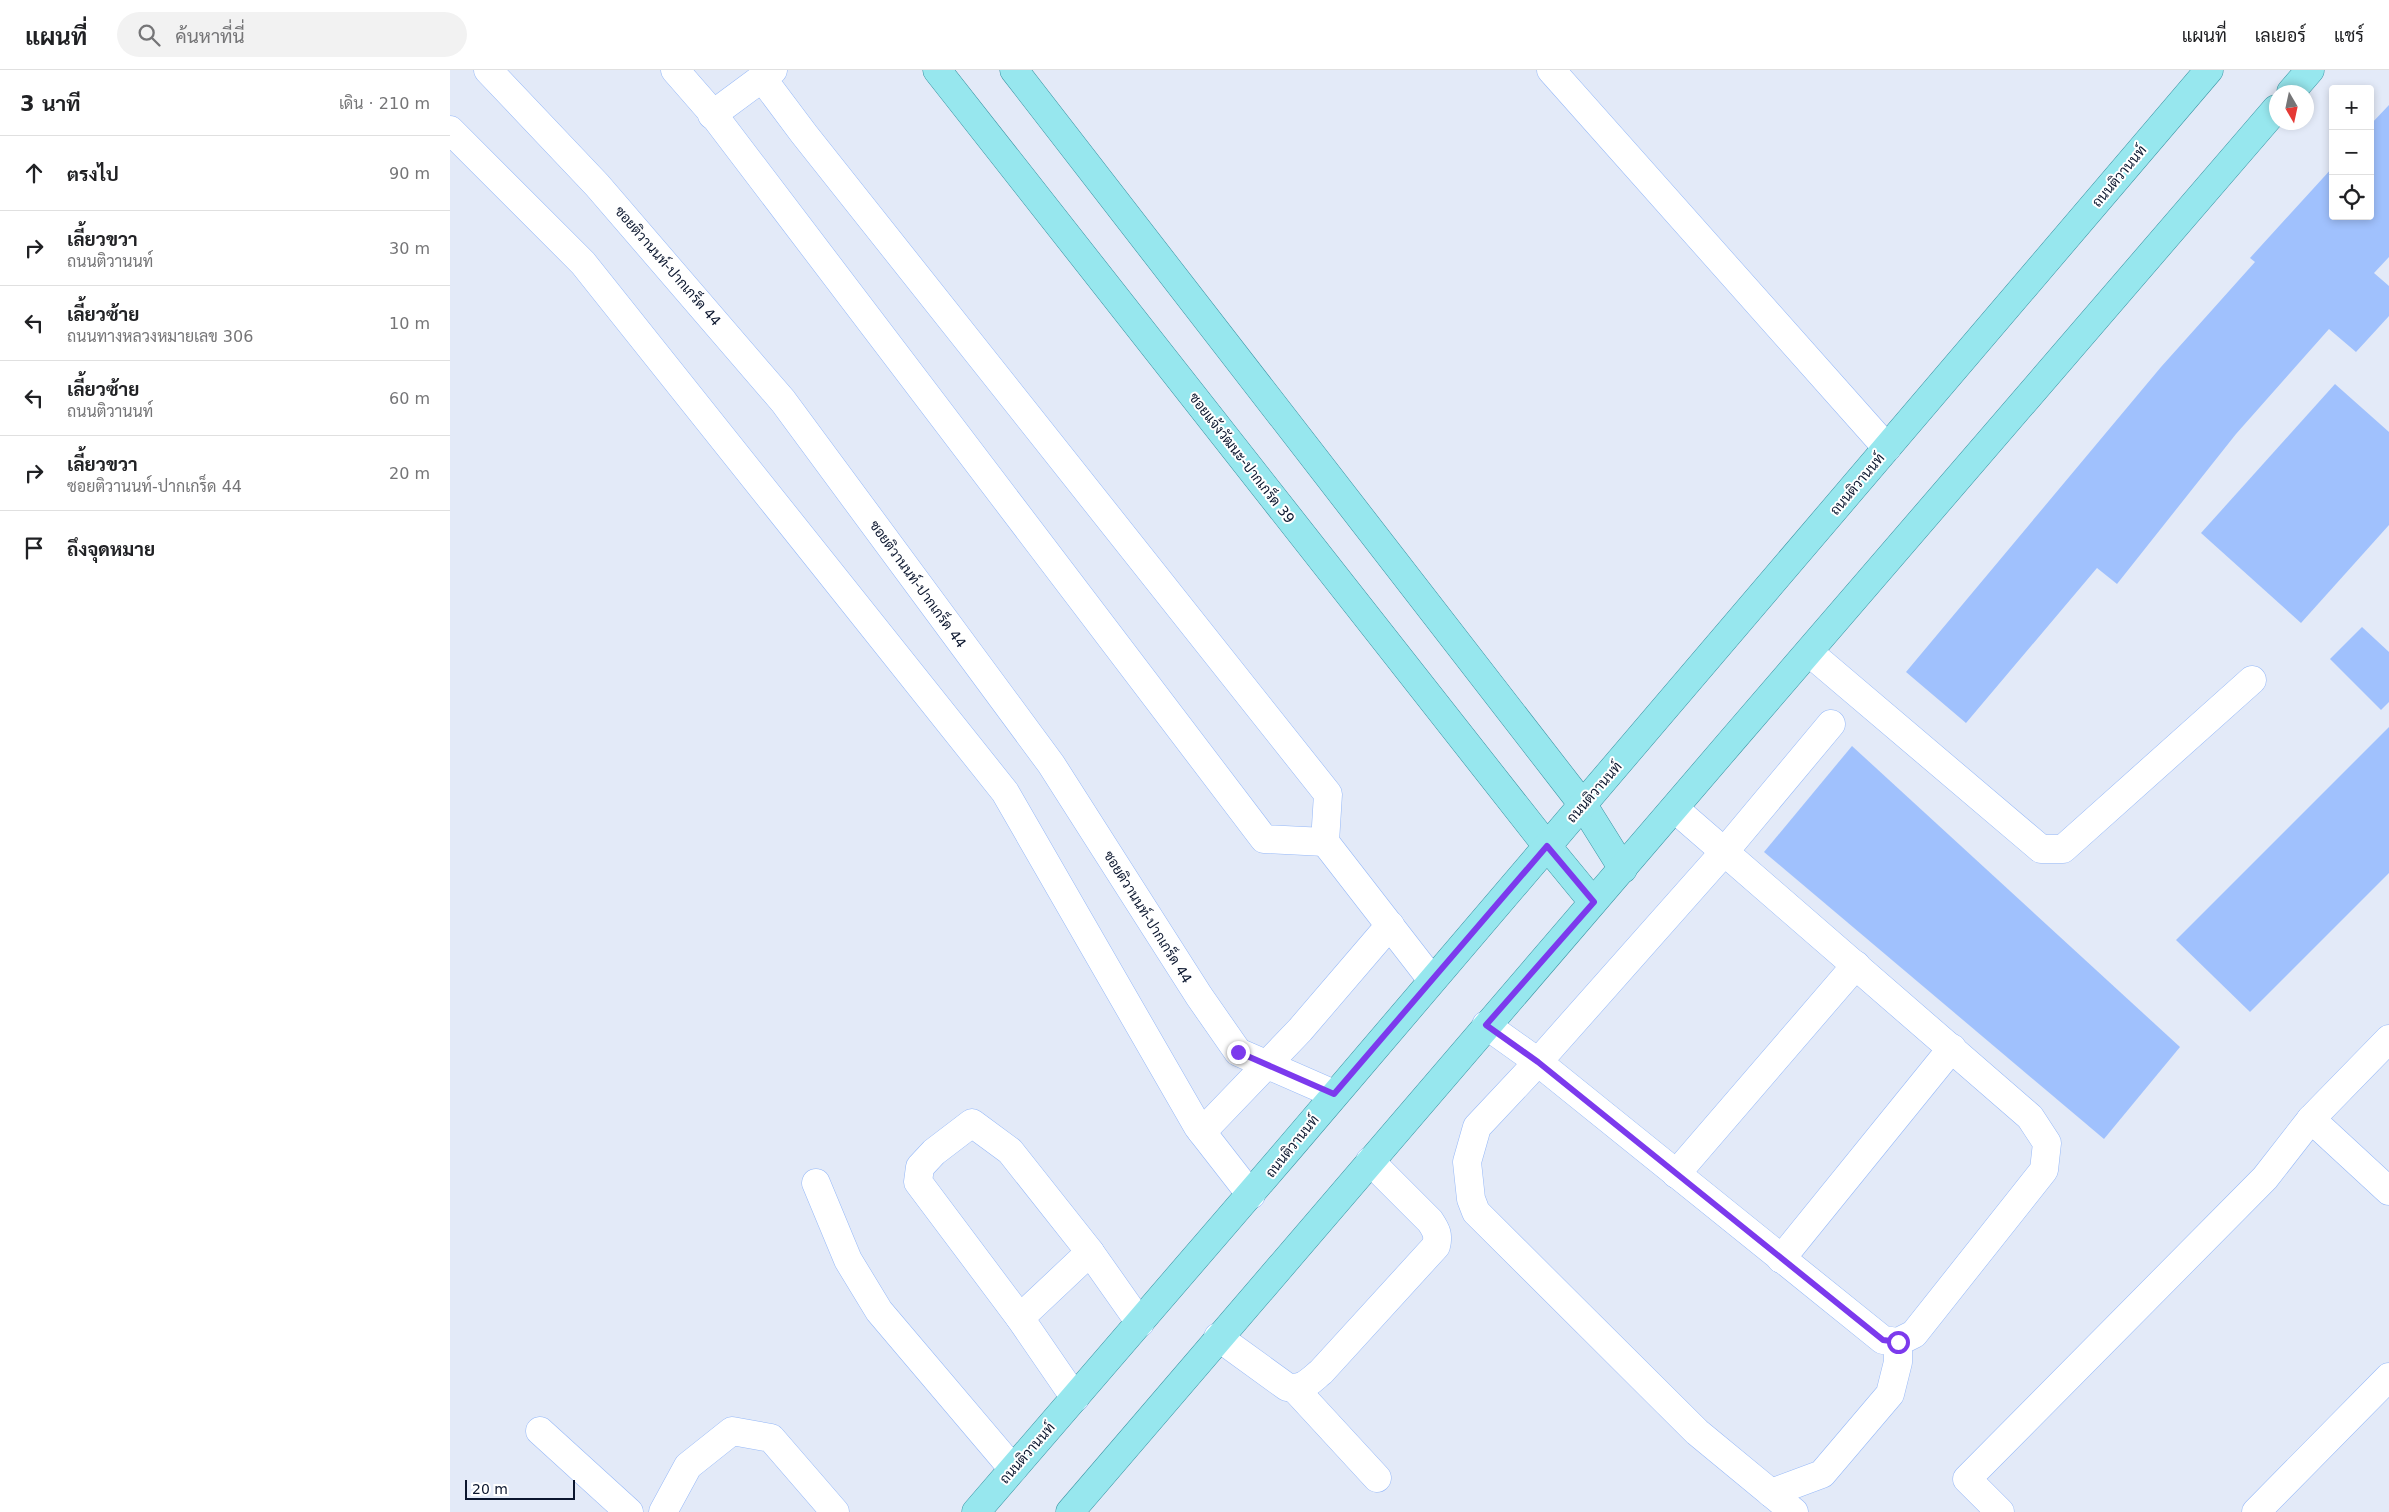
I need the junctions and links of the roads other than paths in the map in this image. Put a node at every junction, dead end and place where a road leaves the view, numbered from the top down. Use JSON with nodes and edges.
{"nodes":[{"id":1,"x":488,"y":70,"type":"edge"},
{"id":2,"x":937,"y":70,"type":"edge"},
{"id":3,"x":1014,"y":70,"type":"edge"},
{"id":4,"x":1551,"y":70,"type":"edge"},
{"id":5,"x":2209,"y":70,"type":"edge"},
{"id":6,"x":2310,"y":70,"type":"edge"},
{"id":7,"x":685,"y":73,"type":"edge"},
{"id":8,"x":767,"y":74,"type":"edge"},
{"id":9,"x":2297,"y":85,"type":"edge"},
{"id":10,"x":712,"y":114,"type":"junction"},
{"id":11,"x":2269,"y":117,"type":"edge"},
{"id":12,"x":450,"y":130,"type":"edge"},
{"id":13,"x":1887,"y":448,"type":"junction"},
{"id":14,"x":1810,"y":653,"type":"junction"},
{"id":15,"x":2252,"y":680,"type":"dead end"},
{"id":16,"x":1830,"y":724,"type":"dead end"},
{"id":17,"x":1583,"y":806,"type":"junction"},
{"id":18,"x":1676,"y":809,"type":"junction"},
{"id":19,"x":1325,"y":842,"type":"junction"},
{"id":20,"x":1547,"y":846,"type":"junction"},
{"id":21,"x":1725,"y":851,"type":"junction"},
{"id":22,"x":1623,"y":869,"type":"junction"},
{"id":23,"x":1594,"y":902,"type":"junction"},
{"id":24,"x":1390,"y":925,"type":"junction"},
{"id":25,"x":1856,"y":965,"type":"junction"},
{"id":26,"x":1432,"y":980,"type":"junction"},
{"id":27,"x":1486,"y":1025,"type":"junction"},
{"id":28,"x":2389,"y":1039,"type":"edge"},
{"id":29,"x":1952,"y":1048,"type":"junction"},
{"id":30,"x":1538,"y":1062,"type":"junction"},
{"id":31,"x":1267,"y":1064,"type":"junction"},
{"id":32,"x":1334,"y":1094,"type":"junction"},
{"id":33,"x":2311,"y":1119,"type":"junction"},
{"id":34,"x":1202,"y":1132,"type":"junction"},
{"id":35,"x":1370,"y":1161,"type":"junction"},
{"id":36,"x":1676,"y":1174,"type":"junction"},
{"id":37,"x":816,"y":1183,"type":"dead end"},
{"id":38,"x":2389,"y":1191,"type":"edge"},
{"id":39,"x":1251,"y":1195,"type":"junction"},
{"id":40,"x":1090,"y":1252,"type":"junction"},
{"id":41,"x":1780,"y":1259,"type":"junction"},
{"id":42,"x":1020,"y":1318,"type":"junction"},
{"id":43,"x":1140,"y":1323,"type":"junction"},
{"id":44,"x":1218,"y":1337,"type":"junction"},
{"id":45,"x":1898,"y":1342,"type":"junction"},
{"id":46,"x":2389,"y":1377,"type":"edge"},
{"id":47,"x":1295,"y":1389,"type":"junction"},
{"id":48,"x":1075,"y":1398,"type":"junction"},
{"id":49,"x":540,"y":1431,"type":"dead end"},
{"id":50,"x":1013,"y":1469,"type":"junction"},
{"id":51,"x":1377,"y":1478,"type":"dead end"},
{"id":52,"x":1771,"y":1493,"type":"junction"},
{"id":53,"x":628,"y":1512,"type":"edge"},
{"id":54,"x":663,"y":1512,"type":"edge"},
{"id":55,"x":835,"y":1512,"type":"edge"},
{"id":56,"x":976,"y":1512,"type":"edge"},
{"id":57,"x":1070,"y":1512,"type":"edge"},
{"id":58,"x":1794,"y":1512,"type":"edge"},
{"id":59,"x":2000,"y":1512,"type":"edge"},
{"id":60,"x":2256,"y":1512,"type":"edge"}],
"edges":[{"from":1,"to":31,"type":"street","name":"ซอยติวานนท์-ปากเกร็ด 44"},
{"from":2,"to":20,"type":"main road","name":"ซอยแจ้งวัฒนะ-ปากเกร็ด 39"},
{"from":3,"to":17,"type":"main road"},
{"from":4,"to":13,"type":"street"},
{"from":5,"to":13,"type":"main road","name":"ถนนติวานนท์"},
{"from":6,"to":9,"type":"main road"},
{"from":7,"to":10,"type":"street"},
{"from":8,"to":10,"type":"street"},
{"from":8,"to":19,"type":"street"},
{"from":10,"to":19,"type":"street"},
{"from":11,"to":14,"type":"main road"},
{"from":12,"to":34,"type":"street"},
{"from":13,"to":17,"type":"main road","name":"ถนนติวานนท์"},
{"from":14,"to":15,"type":"street"},
{"from":14,"to":18,"type":"main road"},
{"from":16,"to":21,"type":"street"},
{"from":17,"to":20,"type":"main road","name":"ถนนติวานนท์"},
{"from":17,"to":22,"type":"main road"},
{"from":18,"to":21,"type":"street"},
{"from":18,"to":22,"type":"main road"},
{"from":19,"to":24,"type":"street"},
{"from":20,"to":23,"type":"main road","name":"ซอยแจ้งวัฒนะ-ปากเกร็ด 39"},
{"from":20,"to":26,"type":"main road","name":"ถนนติวานนท์"},
{"from":21,"to":25,"type":"street"},
{"from":21,"to":30,"type":"street"},
{"from":22,"to":23,"type":"main road"},
{"from":23,"to":27,"type":"main road"},
{"from":24,"to":26,"type":"street"},
{"from":24,"to":31,"type":"street"},
{"from":25,"to":29,"type":"street"},
{"from":25,"to":36,"type":"street"},
{"from":26,"to":32,"type":"main road","name":"ถนนติวานนท์"},
{"from":27,"to":30,"type":"street"},
{"from":27,"to":35,"type":"main road"},
{"from":28,"to":33,"type":"street"},
{"from":29,"to":41,"type":"street"},
{"from":29,"to":45,"type":"street"},
{"from":30,"to":36,"type":"street"},
{"from":30,"to":52,"type":"street"},
{"from":31,"to":32,"type":"street","name":"ซอยติวานนท์-ปากเกร็ด 44"},
{"from":31,"to":34,"type":"street"},
{"from":32,"to":39,"type":"main road","name":"ถนนติวานนท์"},
{"from":33,"to":38,"type":"street"},
{"from":33,"to":59,"type":"street"},
{"from":34,"to":39,"type":"street"},
{"from":35,"to":44,"type":"main road"},
{"from":35,"to":47,"type":"street"},
{"from":36,"to":41,"type":"street"},
{"from":37,"to":50,"type":"street"},
{"from":39,"to":43,"type":"main road","name":"ถนนติวานนท์"},
{"from":40,"to":42,"type":"street"},
{"from":40,"to":42,"type":"street"},
{"from":40,"to":43,"type":"street"},
{"from":41,"to":45,"type":"street"},
{"from":42,"to":48,"type":"street"},
{"from":43,"to":48,"type":"main road","name":"ถนนติวานนท์"},
{"from":44,"to":47,"type":"street"},
{"from":44,"to":57,"type":"main road"},
{"from":45,"to":52,"type":"street"},
{"from":46,"to":60,"type":"street"},
{"from":47,"to":51,"type":"street"},
{"from":48,"to":50,"type":"main road","name":"ถนนติวานนท์"},
{"from":49,"to":53,"type":"street"},
{"from":50,"to":56,"type":"main road","name":"ถนนติวานนท์"},
{"from":52,"to":58,"type":"street"},
{"from":54,"to":55,"type":"street"}]}
